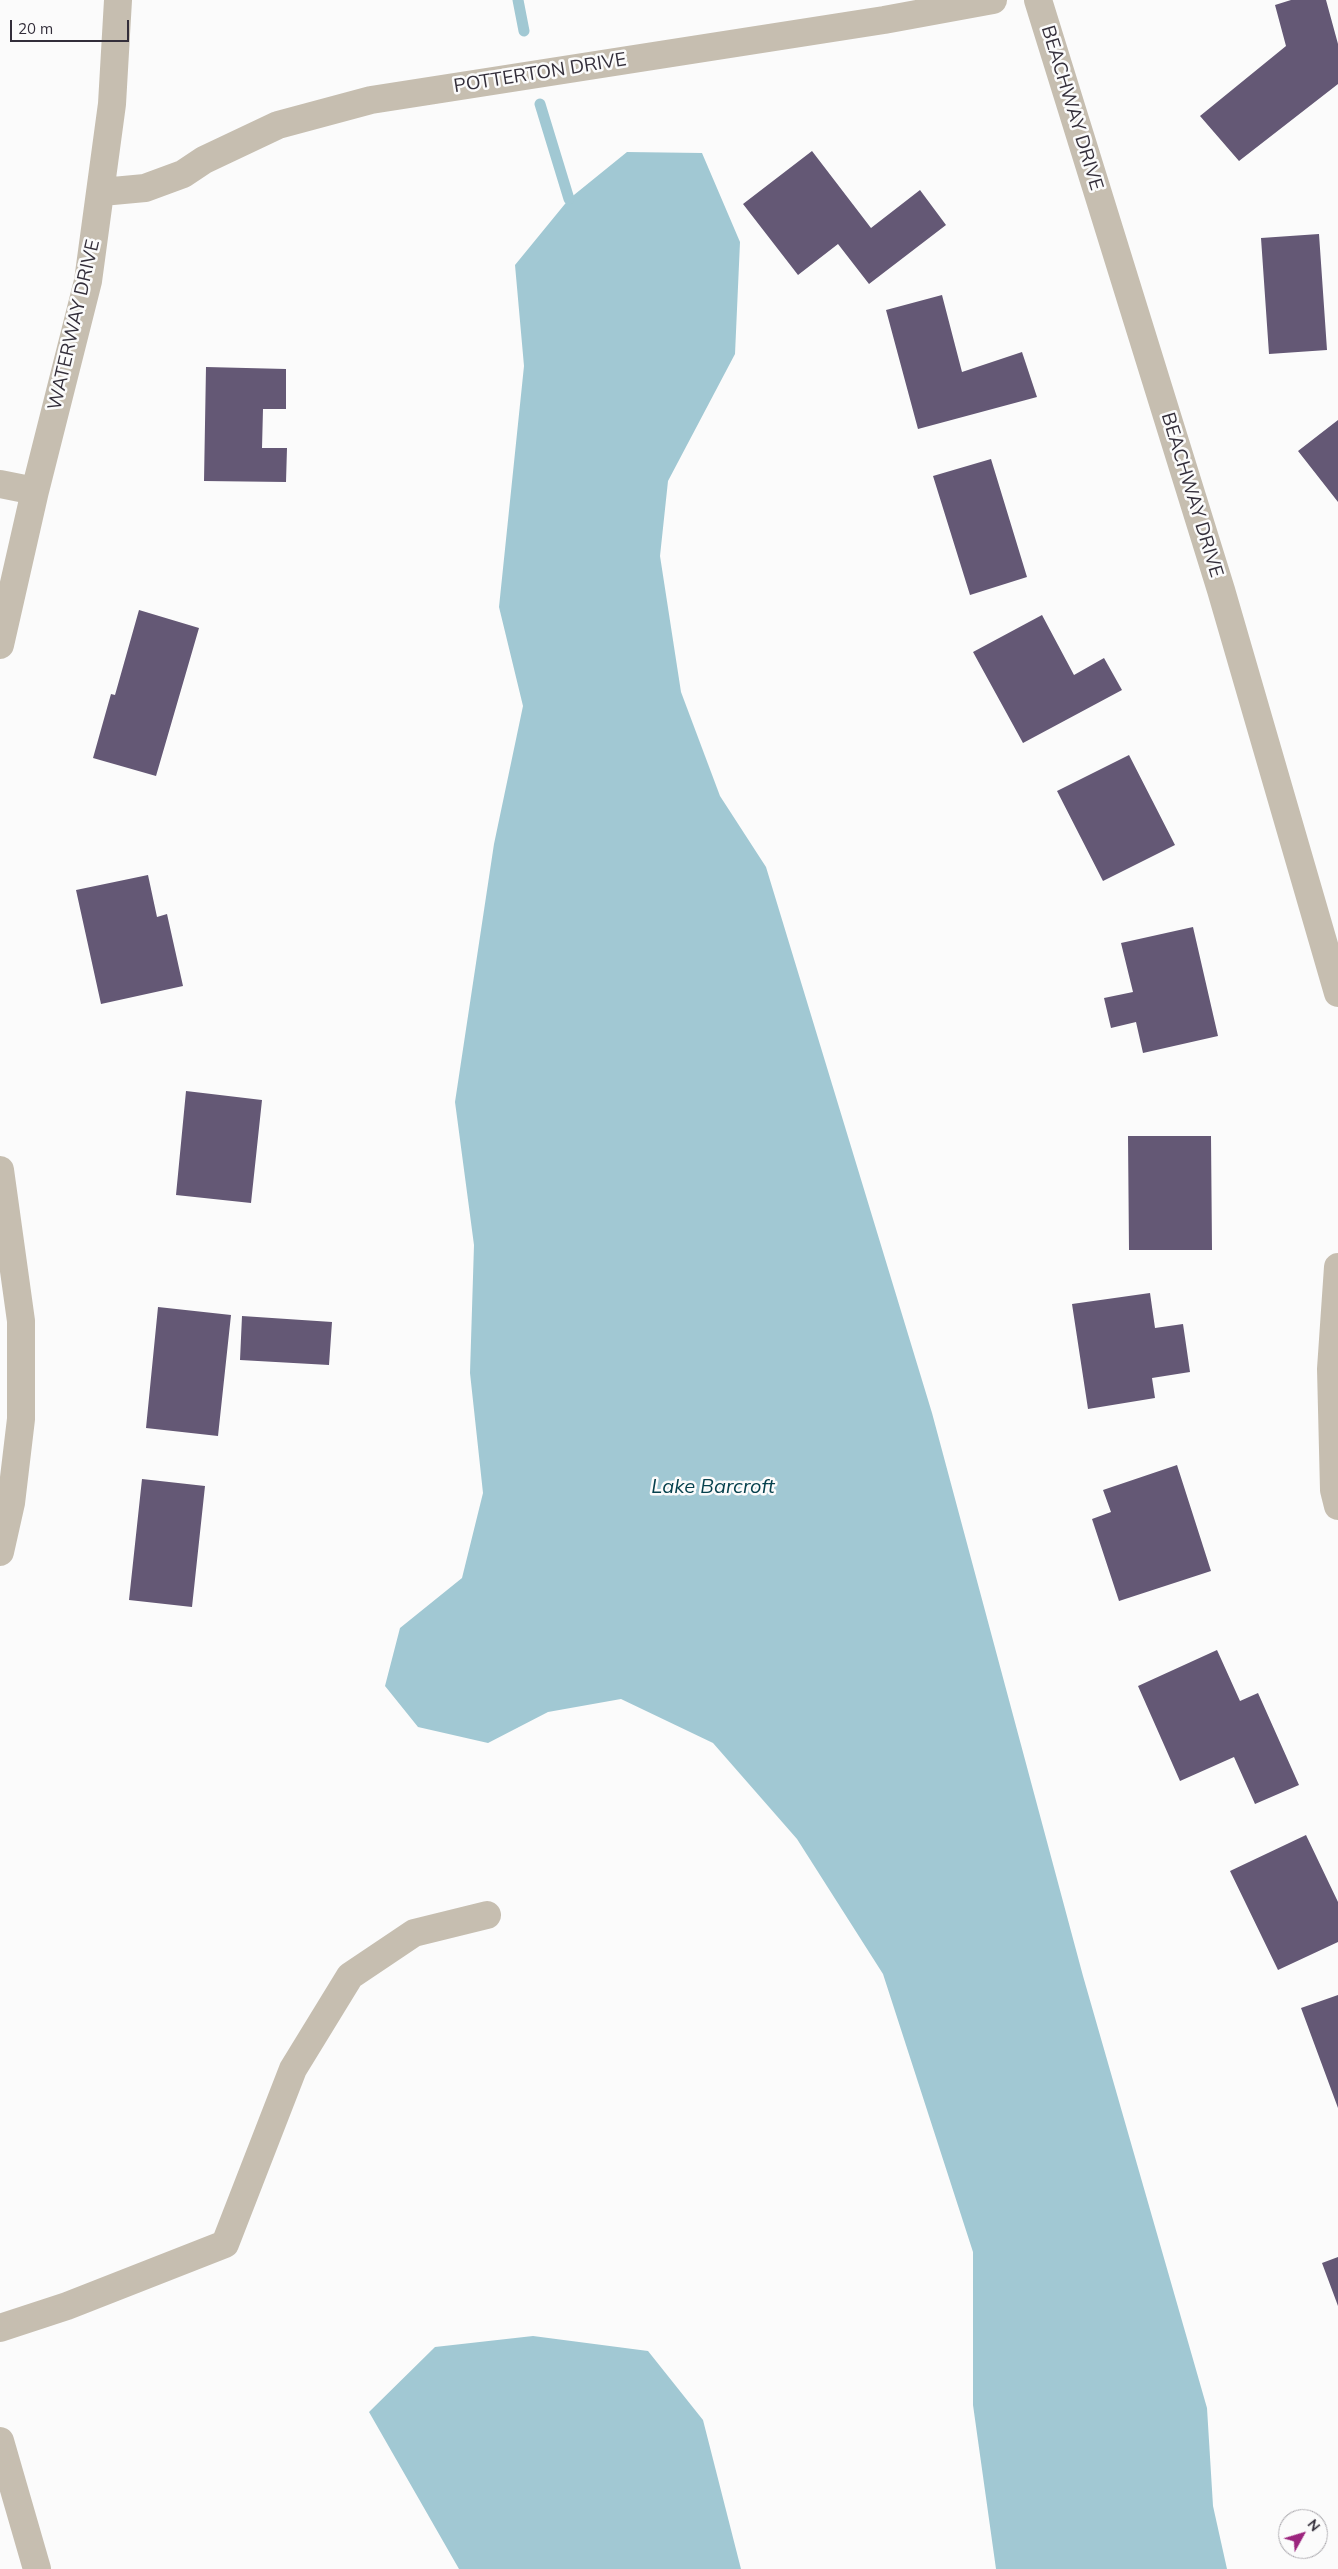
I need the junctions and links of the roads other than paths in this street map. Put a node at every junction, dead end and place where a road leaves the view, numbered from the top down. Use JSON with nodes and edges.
{"nodes":[{"id":1,"x":118,"y":0,"type":"edge"},
{"id":2,"x":993,"y":0,"type":"edge"},
{"id":3,"x":1038,"y":0,"type":"edge"},
{"id":4,"x":102,"y":192,"type":"junction"},
{"id":5,"x":0,"y":484,"type":"edge"},
{"id":6,"x":35,"y":491,"type":"junction"},
{"id":7,"x":0,"y":645,"type":"edge"},
{"id":8,"x":1338,"y":993,"type":"edge"},
{"id":9,"x":0,"y":1170,"type":"edge"},
{"id":10,"x":1338,"y":1268,"type":"edge"},
{"id":11,"x":1338,"y":1506,"type":"edge"},
{"id":12,"x":0,"y":1552,"type":"edge"},
{"id":13,"x":487,"y":1915,"type":"dead end"},
{"id":14,"x":0,"y":2328,"type":"edge"},
{"id":15,"x":0,"y":2441,"type":"edge"},
{"id":16,"x":37,"y":2569,"type":"edge"}],
"edges":[{"from":1,"to":4,"type":"street","name":"WATERWAY DRIVE"},
{"from":2,"to":4,"type":"street","name":"POTTERTON DRIVE"},
{"from":3,"to":8,"type":"street","name":"BEACHWAY DRIVE"},
{"from":4,"to":6,"type":"street","name":"WATERWAY DRIVE"},
{"from":5,"to":6,"type":"street"},
{"from":6,"to":7,"type":"street","name":"WATERWAY DRIVE"},
{"from":9,"to":12,"type":"street"},
{"from":10,"to":11,"type":"street"},
{"from":13,"to":14,"type":"street"},
{"from":15,"to":16,"type":"street"}]}
